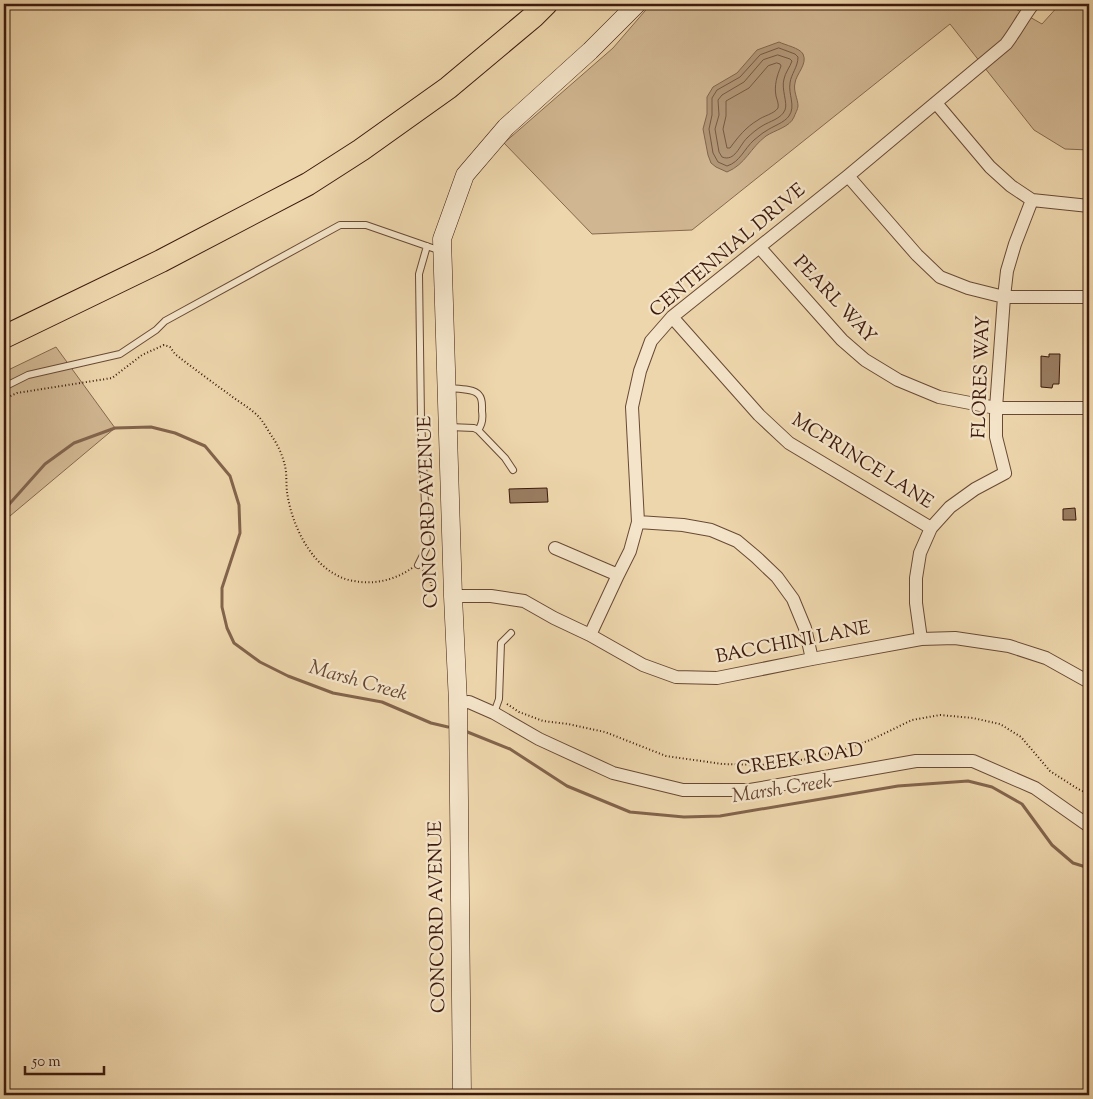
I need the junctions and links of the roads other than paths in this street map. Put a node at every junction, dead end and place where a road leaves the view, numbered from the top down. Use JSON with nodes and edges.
{"nodes":[{"id":1,"x":546,"y":4,"type":"edge"},
{"id":2,"x":637,"y":4,"type":"edge"},
{"id":3,"x":1033,"y":4,"type":"edge"},
{"id":4,"x":936,"y":103,"type":"junction"},
{"id":5,"x":848,"y":176,"type":"junction"},
{"id":6,"x":1032,"y":200,"type":"junction"},
{"id":7,"x":1089,"y":206,"type":"edge"},
{"id":8,"x":760,"y":248,"type":"junction"},
{"id":9,"x":435,"y":249,"type":"junction"},
{"id":10,"x":1004,"y":297,"type":"junction"},
{"id":11,"x":1089,"y":297,"type":"edge"},
{"id":12,"x":672,"y":317,"type":"junction"},
{"id":13,"x":4,"y":337,"type":"edge"},
{"id":14,"x":4,"y":387,"type":"edge"},
{"id":15,"x":447,"y":388,"type":"junction"},
{"id":16,"x":996,"y":408,"type":"junction"},
{"id":17,"x":1089,"y":408,"type":"edge"},
{"id":18,"x":448,"y":427,"type":"junction"},
{"id":19,"x":478,"y":430,"type":"junction"},
{"id":20,"x":513,"y":470,"type":"dead end"},
{"id":21,"x":638,"y":522,"type":"junction"},
{"id":22,"x":931,"y":528,"type":"junction"},
{"id":23,"x":555,"y":548,"type":"dead end"},
{"id":24,"x":418,"y":565,"type":"road end"},
{"id":25,"x":618,"y":575,"type":"junction"},
{"id":26,"x":448,"y":601,"type":"junction"},
{"id":27,"x":511,"y":633,"type":"dead end"},
{"id":28,"x":590,"y":635,"type":"junction"},
{"id":29,"x":921,"y":639,"type":"junction"},
{"id":30,"x":812,"y":659,"type":"junction"},
{"id":31,"x":1089,"y":682,"type":"edge"},
{"id":32,"x":458,"y":703,"type":"junction"},
{"id":33,"x":494,"y":714,"type":"junction"},
{"id":34,"x":1089,"y":826,"type":"edge"},
{"id":35,"x":462,"y":1095,"type":"edge"}],
"edges":[{"from":1,"to":13,"type":"highway"},
{"from":2,"to":9,"type":"street","name":"CONCORD AVENUE"},
{"from":3,"to":4,"type":"street","name":"CENTENNIAL DRIVE"},
{"from":4,"to":5,"type":"street","name":"CENTENNIAL DRIVE"},
{"from":4,"to":6,"type":"street"},
{"from":5,"to":8,"type":"street","name":"CENTENNIAL DRIVE"},
{"from":5,"to":10,"type":"street"},
{"from":6,"to":7,"type":"street"},
{"from":6,"to":10,"type":"street","name":"FLORES WAY"},
{"from":8,"to":12,"type":"street","name":"CENTENNIAL DRIVE"},
{"from":8,"to":16,"type":"street","name":"PEARL WAY"},
{"from":9,"to":14,"type":"lane"},
{"from":9,"to":15,"type":"street","name":"CONCORD AVENUE"},
{"from":9,"to":24,"type":"lane"},
{"from":10,"to":11,"type":"street"},
{"from":10,"to":16,"type":"street","name":"FLORES WAY"},
{"from":12,"to":21,"type":"street","name":"CENTENNIAL DRIVE"},
{"from":12,"to":22,"type":"street","name":"MCPRINCE LANE"},
{"from":15,"to":18,"type":"street","name":"CONCORD AVENUE"},
{"from":15,"to":19,"type":"lane"},
{"from":16,"to":17,"type":"street","name":"PEARL WAY"},
{"from":16,"to":22,"type":"street","name":"FLORES WAY"},
{"from":18,"to":19,"type":"lane"},
{"from":18,"to":26,"type":"street","name":"CONCORD AVENUE"},
{"from":19,"to":20,"type":"lane"},
{"from":21,"to":25,"type":"street","name":"CENTENNIAL DRIVE"},
{"from":21,"to":30,"type":"street"},
{"from":22,"to":29,"type":"street","name":"FLORES WAY"},
{"from":23,"to":25,"type":"street"},
{"from":25,"to":28,"type":"street","name":"CENTENNIAL DRIVE"},
{"from":26,"to":28,"type":"street","name":"BACCHINI LANE"},
{"from":26,"to":32,"type":"street","name":"CONCORD AVENUE"},
{"from":27,"to":33,"type":"lane"},
{"from":28,"to":30,"type":"street","name":"BACCHINI LANE"},
{"from":29,"to":30,"type":"street","name":"BACCHINI LANE"},
{"from":29,"to":31,"type":"street","name":"BACCHINI LANE"},
{"from":32,"to":33,"type":"street","name":"CREEK ROAD"},
{"from":32,"to":35,"type":"street","name":"CONCORD AVENUE"},
{"from":33,"to":34,"type":"street","name":"CREEK ROAD"}]}
